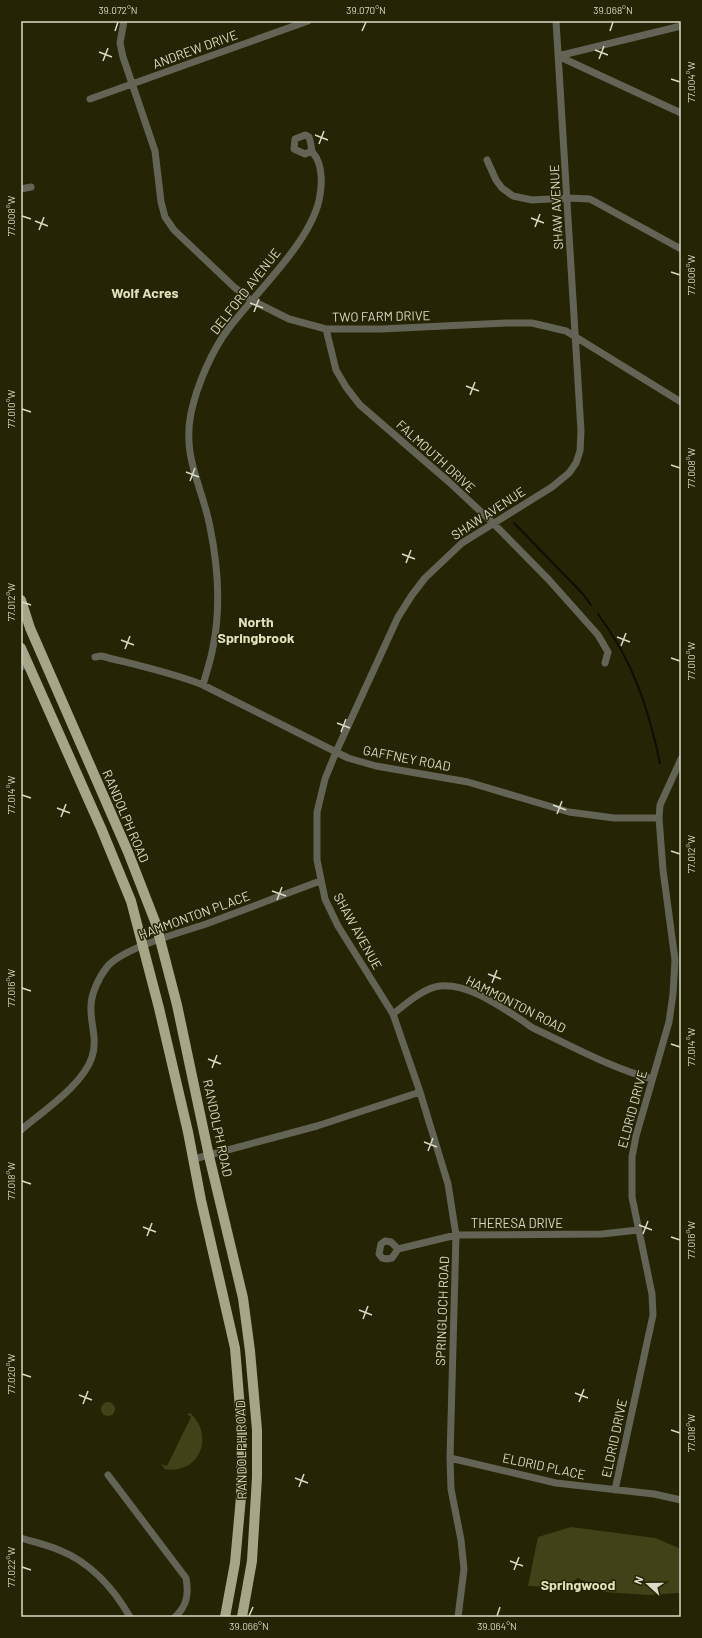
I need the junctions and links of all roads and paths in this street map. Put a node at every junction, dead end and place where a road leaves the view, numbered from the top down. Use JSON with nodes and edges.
{"nodes":[{"id":1,"x":124,"y":21,"type":"edge"},
{"id":2,"x":308,"y":21,"type":"edge"},
{"id":3,"x":556,"y":21,"type":"edge"},
{"id":4,"x":681,"y":26,"type":"edge"},
{"id":5,"x":558,"y":56,"type":"junction"},
{"id":6,"x":132,"y":85,"type":"junction"},
{"id":7,"x":90,"y":99,"type":"dead end"},
{"id":8,"x":681,"y":113,"type":"edge"},
{"id":9,"x":312,"y":151,"type":"dead end"},
{"id":10,"x":487,"y":160,"type":"dead end"},
{"id":11,"x":31,"y":187,"type":"dead end"},
{"id":12,"x":21,"y":190,"type":"edge"},
{"id":13,"x":568,"y":198,"type":"junction"},
{"id":14,"x":681,"y":249,"type":"edge"},
{"id":15,"x":251,"y":300,"type":"junction"},
{"id":16,"x":326,"y":329,"type":"junction"},
{"id":17,"x":576,"y":337,"type":"junction"},
{"id":18,"x":681,"y":402,"type":"edge"},
{"id":19,"x":493,"y":523,"type":"junction"},
{"id":20,"x":21,"y":600,"type":"edge"},
{"id":21,"x":21,"y":648,"type":"edge"},
{"id":22,"x":95,"y":657,"type":"dead end"},
{"id":23,"x":605,"y":663,"type":"dead end"},
{"id":24,"x":25,"y":665,"type":"edge"},
{"id":25,"x":203,"y":685,"type":"junction"},
{"id":26,"x":336,"y":752,"type":"junction"},
{"id":27,"x":681,"y":759,"type":"edge"},
{"id":28,"x":659,"y":818,"type":"junction"},
{"id":29,"x":320,"y":881,"type":"junction"},
{"id":30,"x":159,"y":939,"type":"junction"},
{"id":31,"x":142,"y":947,"type":"junction"},
{"id":32,"x":678,"y":961,"type":"edge"},
{"id":33,"x":393,"y":1014,"type":"junction"},
{"id":34,"x":652,"y":1079,"type":"junction"},
{"id":35,"x":420,"y":1092,"type":"junction"},
{"id":36,"x":21,"y":1130,"type":"edge"},
{"id":37,"x":209,"y":1156,"type":"junction"},
{"id":38,"x":194,"y":1159,"type":"junction"},
{"id":39,"x":638,"y":1230,"type":"junction"},
{"id":40,"x":456,"y":1235,"type":"junction"},
{"id":41,"x":398,"y":1249,"type":"dead end"},
{"id":42,"x":450,"y":1458,"type":"junction"},
{"id":43,"x":108,"y":1475,"type":"dead end"},
{"id":44,"x":615,"y":1490,"type":"junction"},
{"id":45,"x":681,"y":1500,"type":"edge"},
{"id":46,"x":21,"y":1538,"type":"edge"},
{"id":47,"x":130,"y":1617,"type":"edge"},
{"id":48,"x":175,"y":1617,"type":"edge"},
{"id":49,"x":225,"y":1617,"type":"edge"},
{"id":50,"x":242,"y":1617,"type":"edge"},
{"id":51,"x":458,"y":1617,"type":"edge"}],
"edges":[{"from":1,"to":6,"type":"street","name":"TWO FARM DRIVE"},
{"from":2,"to":6,"type":"street","name":"ANDREW DRIVE"},
{"from":3,"to":5,"type":"street","name":"SHAW AVENUE"},
{"from":4,"to":5,"type":"street"},
{"from":5,"to":8,"type":"street"},
{"from":5,"to":13,"type":"street","name":"SHAW AVENUE"},
{"from":6,"to":7,"type":"street","name":"ANDREW DRIVE"},
{"from":6,"to":15,"type":"street","name":"TWO FARM DRIVE"},
{"from":9,"to":15,"type":"street","name":"DELFORD AVENUE"},
{"from":10,"to":13,"type":"street"},
{"from":11,"to":12,"type":"street"},
{"from":13,"to":14,"type":"street"},
{"from":13,"to":17,"type":"street","name":"SHAW AVENUE"},
{"from":15,"to":16,"type":"street","name":"TWO FARM DRIVE"},
{"from":15,"to":25,"type":"street","name":"DELFORD AVENUE"},
{"from":16,"to":17,"type":"street","name":"TWO FARM DRIVE"},
{"from":16,"to":19,"type":"street","name":"FALMOUTH DRIVE"},
{"from":17,"to":18,"type":"street","name":"TWO FARM DRIVE"},
{"from":17,"to":19,"type":"street","name":"SHAW AVENUE"},
{"from":19,"to":23,"type":"street","name":"FALMOUTH DRIVE"},
{"from":19,"to":26,"type":"street","name":"SHAW AVENUE"},
{"from":20,"to":30,"type":"main road","name":"RANDOLPH ROAD"},
{"from":21,"to":24,"type":"main road","name":"RANDOLPH ROAD"},
{"from":22,"to":25,"type":"street","name":"GAFFNEY ROAD"},
{"from":24,"to":31,"type":"main road","name":"RANDOLPH ROAD"},
{"from":25,"to":26,"type":"street","name":"GAFFNEY ROAD"},
{"from":26,"to":28,"type":"street","name":"GAFFNEY ROAD"},
{"from":26,"to":29,"type":"street","name":"SHAW AVENUE"},
{"from":27,"to":28,"type":"street","name":"ELDRID DRIVE"},
{"from":28,"to":32,"type":"street","name":"ELDRID DRIVE"},
{"from":29,"to":30,"type":"street","name":"HAMMONTON PLACE"},
{"from":29,"to":33,"type":"street","name":"SHAW AVENUE"},
{"from":30,"to":31,"type":"street","name":"HAMMONTON PLACE"},
{"from":30,"to":37,"type":"main road","name":"RANDOLPH ROAD"},
{"from":31,"to":36,"type":"street","name":"HAMMONTON PLACE"},
{"from":31,"to":38,"type":"main road","name":"RANDOLPH ROAD"},
{"from":32,"to":34,"type":"street","name":"ELDRID DRIVE"},
{"from":33,"to":34,"type":"street","name":"HAMMONTON ROAD"},
{"from":33,"to":35,"type":"street","name":"SPRINGLOCH ROAD"},
{"from":34,"to":39,"type":"street","name":"ELDRID DRIVE"},
{"from":35,"to":37,"type":"street"},
{"from":35,"to":40,"type":"street","name":"SPRINGLOCH ROAD"},
{"from":37,"to":38,"type":"street"},
{"from":37,"to":50,"type":"main road","name":"RANDOLPH ROAD"},
{"from":38,"to":49,"type":"main road","name":"RANDOLPH ROAD"},
{"from":39,"to":40,"type":"street","name":"THERESA DRIVE"},
{"from":39,"to":44,"type":"street","name":"ELDRID DRIVE"},
{"from":40,"to":41,"type":"street","name":"THERESA DRIVE"},
{"from":40,"to":42,"type":"street","name":"SPRINGLOCH ROAD"},
{"from":42,"to":44,"type":"street","name":"ELDRID PLACE"},
{"from":42,"to":51,"type":"street","name":"SPRINGLOCH ROAD"},
{"from":43,"to":48,"type":"street"},
{"from":44,"to":45,"type":"street","name":"ELDRID PLACE"},
{"from":46,"to":47,"type":"street"}]}
